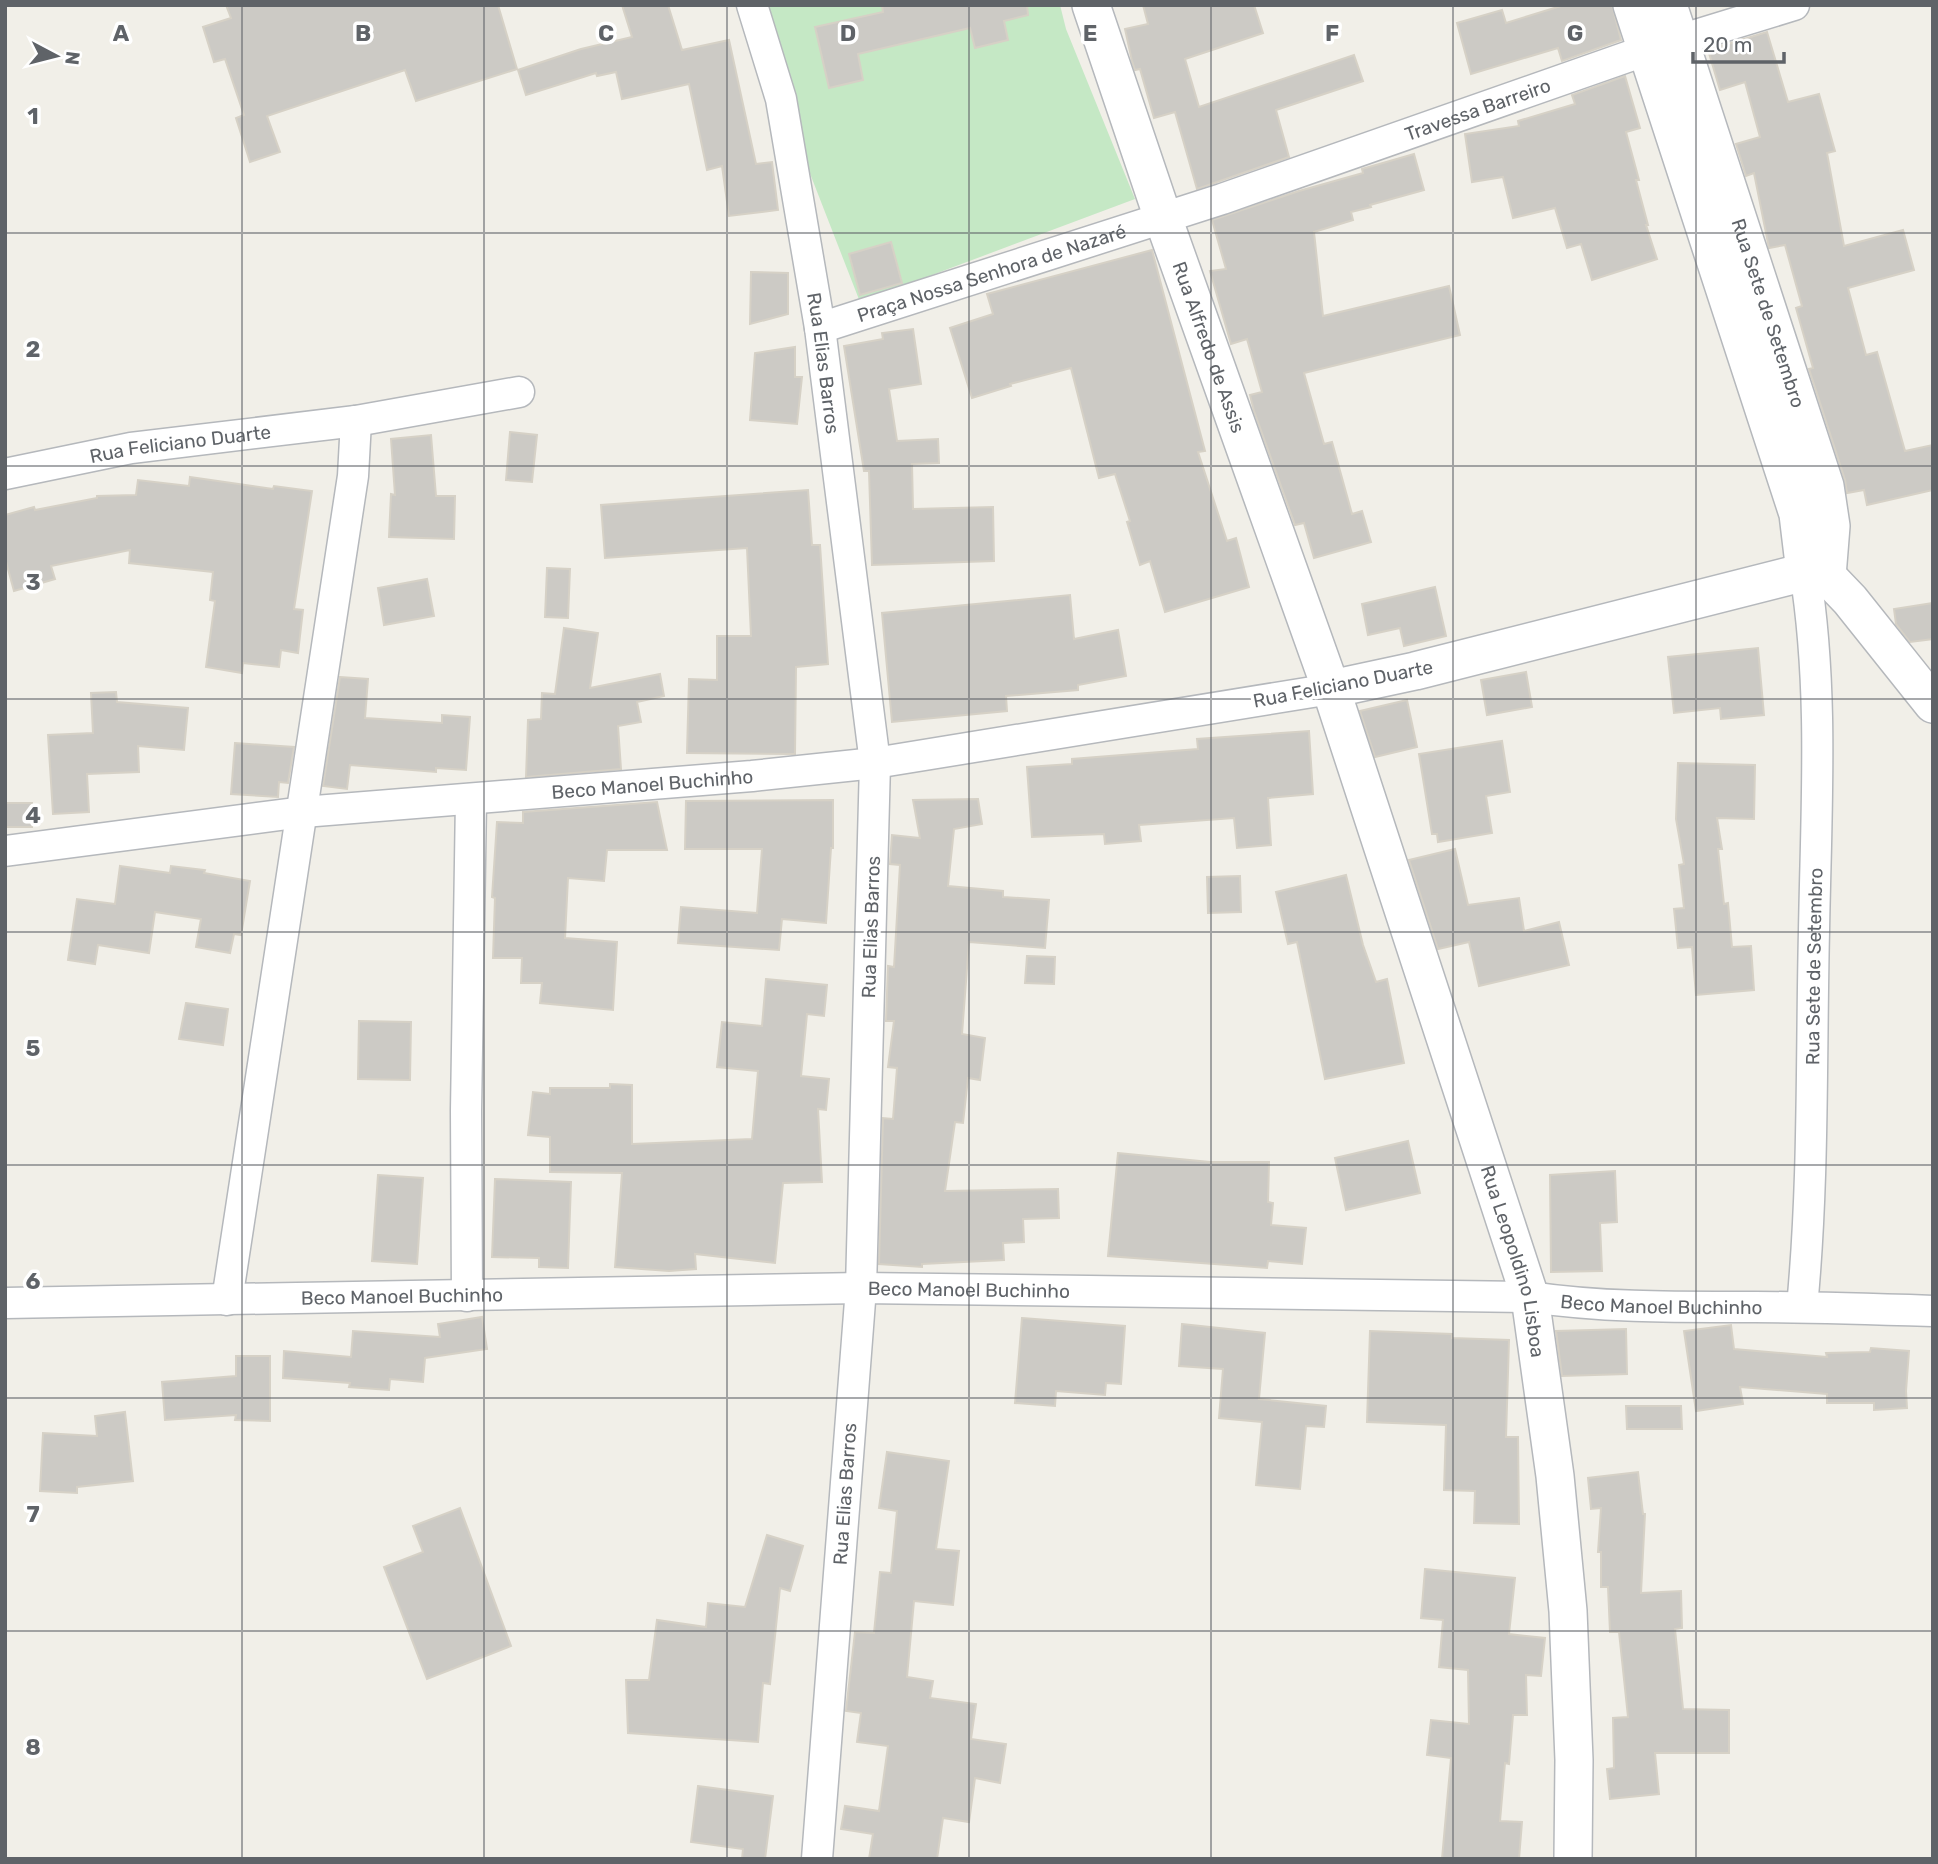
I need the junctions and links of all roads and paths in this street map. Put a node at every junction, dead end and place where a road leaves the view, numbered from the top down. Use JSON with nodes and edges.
{"nodes":[{"id":1,"x":752,"y":5,"type":"edge"},
{"id":2,"x":1091,"y":5,"type":"edge"},
{"id":3,"x":1632,"y":5,"type":"edge"},
{"id":4,"x":1668,"y":5,"type":"edge"},
{"id":5,"x":1794,"y":5,"type":"edge"},
{"id":6,"x":1663,"y":46,"type":"junction"},
{"id":7,"x":1163,"y":218,"type":"junction"},
{"id":8,"x":820,"y":328,"type":"junction"},
{"id":9,"x":519,"y":392,"type":"dead end"},
{"id":10,"x":356,"y":421,"type":"junction"},
{"id":11,"x":5,"y":474,"type":"edge"},
{"id":12,"x":1816,"y":574,"type":"junction"},
{"id":13,"x":1331,"y":689,"type":"junction"},
{"id":14,"x":1933,"y":704,"type":"edge"},
{"id":15,"x":875,"y":763,"type":"junction"},
{"id":16,"x":471,"y":799,"type":"junction"},
{"id":17,"x":303,"y":812,"type":"junction"},
{"id":18,"x":5,"y":851,"type":"edge"},
{"id":19,"x":861,"y":1288,"type":"junction"},
{"id":20,"x":467,"y":1296,"type":"junction"},
{"id":21,"x":1530,"y":1297,"type":"junction"},
{"id":22,"x":227,"y":1300,"type":"junction"},
{"id":23,"x":5,"y":1303,"type":"edge"},
{"id":24,"x":1802,"y":1307,"type":"junction"},
{"id":25,"x":1933,"y":1311,"type":"edge"},
{"id":26,"x":817,"y":1859,"type":"edge"},
{"id":27,"x":1573,"y":1859,"type":"edge"}],
"edges":[{"from":1,"to":8,"type":"street","name":"Rua Elias Barros"},
{"from":2,"to":7,"type":"street","name":"Rua Alfredo de Assis"},
{"from":3,"to":6,"type":"street","name":"Rua Sete de Setembro"},
{"from":4,"to":6,"type":"street","name":"Rua Sete de Setembro"},
{"from":5,"to":6,"type":"street","name":"Travessa Barreiro"},
{"from":6,"to":7,"type":"street","name":"Travessa Barreiro"},
{"from":6,"to":12,"type":"street","name":"Rua Sete de Setembro"},
{"from":7,"to":8,"type":"street","name":"Praça Nossa Senhora de Nazaré"},
{"from":7,"to":13,"type":"street","name":"Rua Alfredo de Assis"},
{"from":8,"to":15,"type":"street","name":"Rua Elias Barros"},
{"from":9,"to":10,"type":"street","name":"Rua Feliciano Duarte"},
{"from":10,"to":11,"type":"street","name":"Rua Feliciano Duarte"},
{"from":10,"to":17,"type":"street"},
{"from":12,"to":13,"type":"street","name":"Rua Feliciano Duarte"},
{"from":12,"to":14,"type":"street"},
{"from":12,"to":24,"type":"street","name":"Rua Sete de Setembro"},
{"from":13,"to":15,"type":"street","name":"Rua Feliciano Duarte"},
{"from":13,"to":21,"type":"street","name":"Rua Leopoldino Lisboa"},
{"from":15,"to":16,"type":"street","name":"Beco Manoel Buchinho"},
{"from":15,"to":19,"type":"street","name":"Rua Elias Barros"},
{"from":16,"to":17,"type":"street","name":"Beco Manoel Buchinho"},
{"from":16,"to":20,"type":"street"},
{"from":17,"to":18,"type":"street"},
{"from":17,"to":22,"type":"street"},
{"from":19,"to":20,"type":"street","name":"Beco Manoel Buchinho"},
{"from":19,"to":21,"type":"street","name":"Beco Manoel Buchinho"},
{"from":19,"to":26,"type":"street","name":"Rua Elias Barros"},
{"from":20,"to":22,"type":"street","name":"Beco Manoel Buchinho"},
{"from":21,"to":24,"type":"street","name":"Beco Manoel Buchinho"},
{"from":21,"to":27,"type":"street","name":"Rua Leopoldino Lisboa"},
{"from":22,"to":23,"type":"street","name":"Beco Manoel Buchinho"},
{"from":24,"to":25,"type":"street","name":"Beco Manoel Buchinho"}]}
